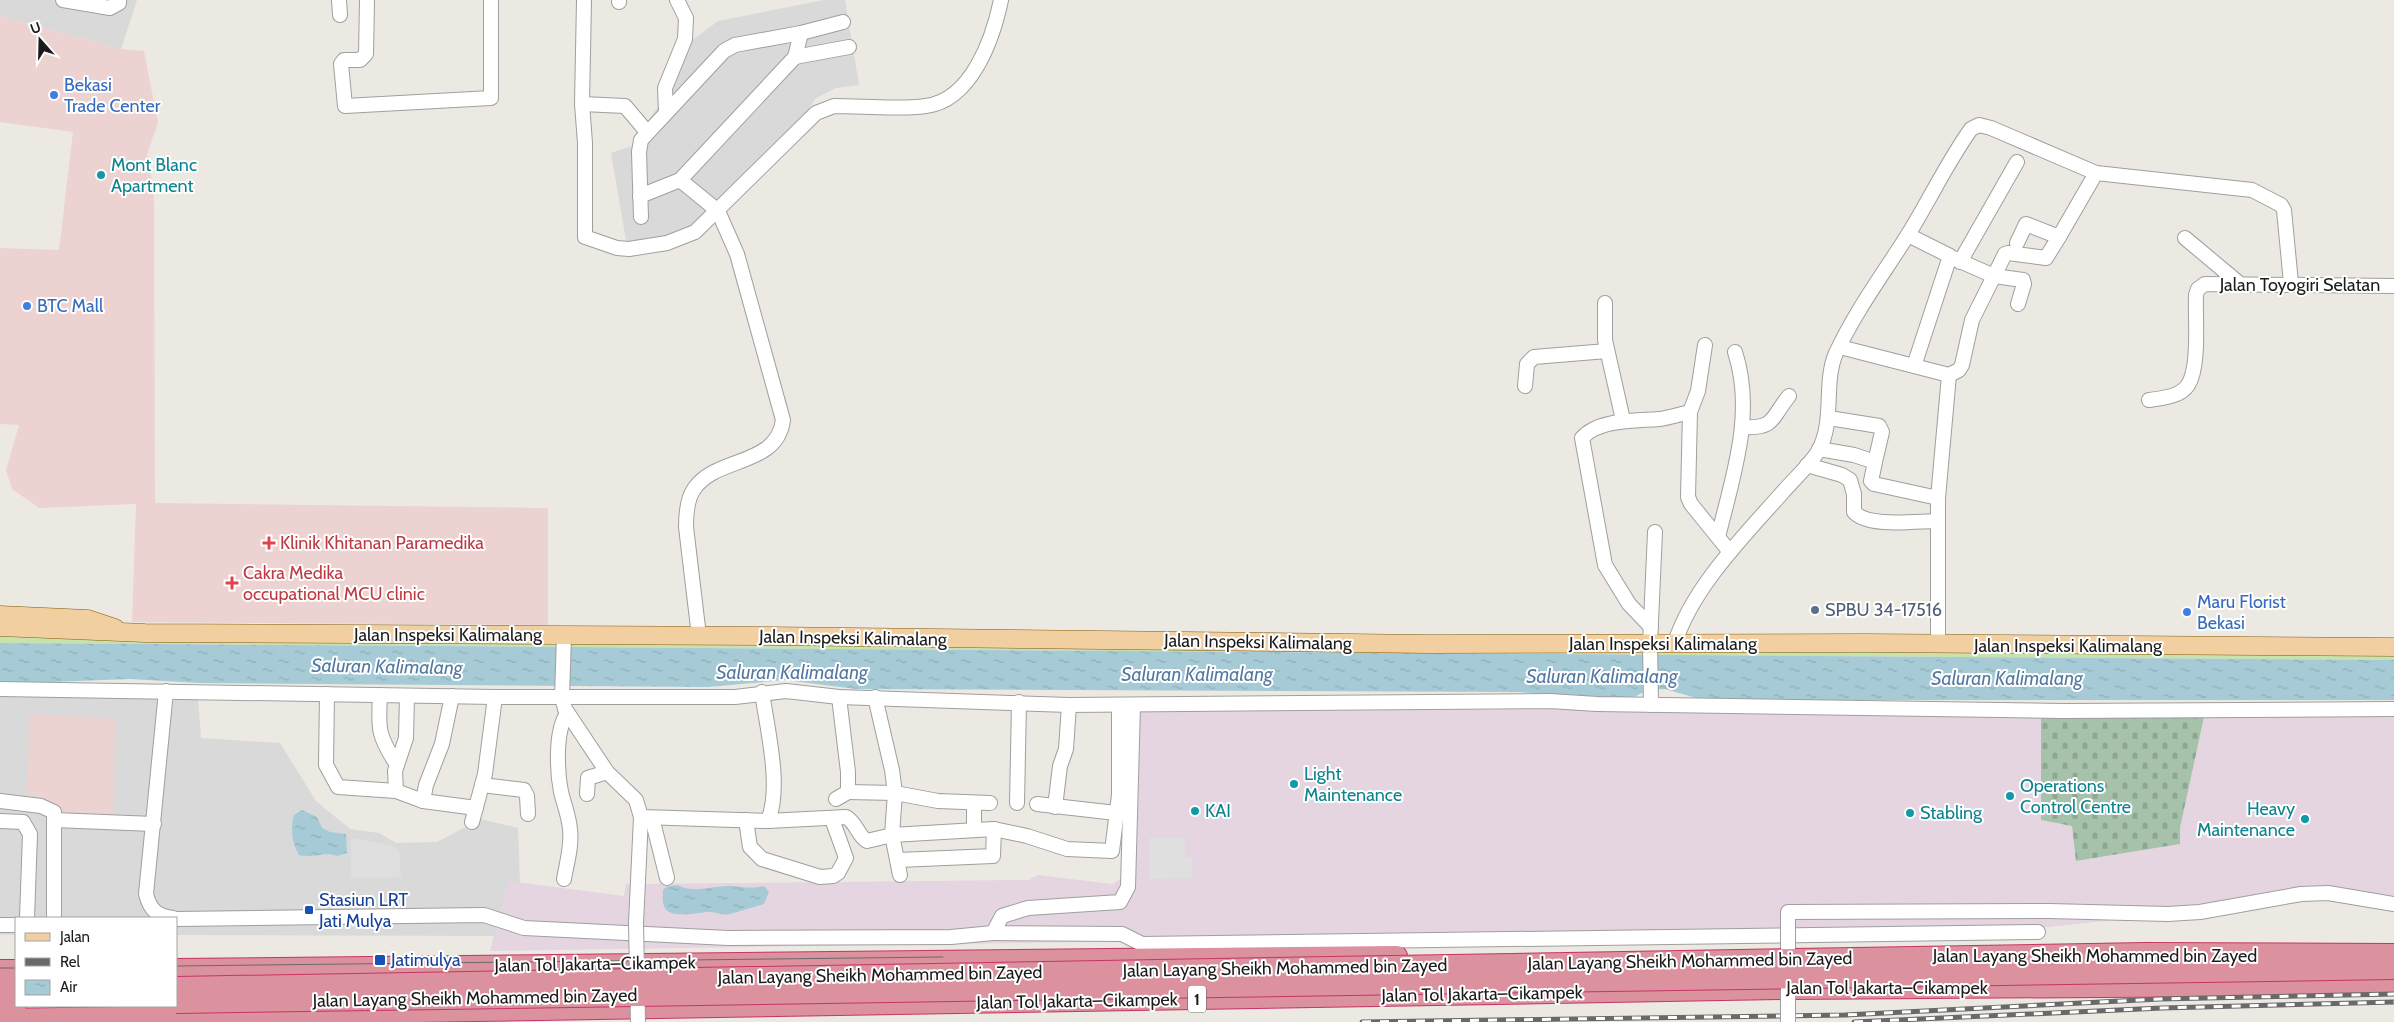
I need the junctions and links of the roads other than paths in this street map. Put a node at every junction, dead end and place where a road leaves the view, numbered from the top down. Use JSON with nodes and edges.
{"nodes":[{"id":1,"x":63,"y":0,"type":"edge"},
{"id":2,"x":119,"y":0,"type":"edge"},
{"id":3,"x":339,"y":0,"type":"edge"},
{"id":4,"x":367,"y":0,"type":"edge"},
{"id":5,"x":491,"y":0,"type":"edge"},
{"id":6,"x":584,"y":0,"type":"edge"},
{"id":7,"x":677,"y":0,"type":"edge"},
{"id":8,"x":1001,"y":0,"type":"edge"},
{"id":9,"x":340,"y":15,"type":"dead end"},
{"id":10,"x":843,"y":22,"type":"dead end"},
{"id":11,"x":801,"y":33,"type":"junction"},
{"id":12,"x":849,"y":48,"type":"dead end"},
{"id":13,"x":795,"y":57,"type":"junction"},
{"id":14,"x":582,"y":104,"type":"junction"},
{"id":15,"x":666,"y":111,"type":"junction"},
{"id":16,"x":647,"y":132,"type":"junction"},
{"id":17,"x":2017,"y":162,"type":"dead end"},
{"id":18,"x":2096,"y":173,"type":"junction"},
{"id":19,"x":680,"y":180,"type":"junction"},
{"id":20,"x":640,"y":196,"type":"junction"},
{"id":21,"x":718,"y":211,"type":"junction"},
{"id":22,"x":641,"y":217,"type":"dead end"},
{"id":23,"x":1908,"y":235,"type":"junction"},
{"id":24,"x":2059,"y":236,"type":"junction"},
{"id":25,"x":2185,"y":238,"type":"dead end"},
{"id":26,"x":2017,"y":243,"type":"dead end"},
{"id":27,"x":1955,"y":259,"type":"junction"},
{"id":28,"x":1994,"y":276,"type":"junction"},
{"id":29,"x":2240,"y":284,"type":"junction"},
{"id":30,"x":2291,"y":284,"type":"junction"},
{"id":31,"x":2394,"y":286,"type":"edge"},
{"id":32,"x":1605,"y":303,"type":"dead end"},
{"id":33,"x":2018,"y":304,"type":"dead end"},
{"id":34,"x":1705,"y":345,"type":"dead end"},
{"id":35,"x":1840,"y":347,"type":"junction"},
{"id":36,"x":1607,"y":351,"type":"junction"},
{"id":37,"x":1735,"y":352,"type":"dead end"},
{"id":38,"x":1914,"y":366,"type":"junction"},
{"id":39,"x":1949,"y":375,"type":"junction"},
{"id":40,"x":1525,"y":386,"type":"dead end"},
{"id":41,"x":1789,"y":396,"type":"dead end"},
{"id":42,"x":2149,"y":400,"type":"dead end"},
{"id":43,"x":1690,"y":412,"type":"junction"},
{"id":44,"x":1829,"y":418,"type":"junction"},
{"id":45,"x":1623,"y":420,"type":"junction"},
{"id":46,"x":1743,"y":427,"type":"junction"},
{"id":47,"x":1819,"y":449,"type":"junction"},
{"id":48,"x":1875,"y":462,"type":"junction"},
{"id":49,"x":1807,"y":465,"type":"junction"},
{"id":50,"x":1938,"y":498,"type":"junction"},
{"id":51,"x":1938,"y":521,"type":"junction"},
{"id":52,"x":1655,"y":532,"type":"dead end"},
{"id":53,"x":1718,"y":537,"type":"junction"},
{"id":54,"x":1730,"y":552,"type":"junction"},
{"id":55,"x":0,"y":614,"type":"edge"},
{"id":56,"x":0,"y":627,"type":"edge"},
{"id":57,"x":123,"y":631,"type":"junction"},
{"id":58,"x":699,"y":636,"type":"junction"},
{"id":59,"x":564,"y":639,"type":"junction"},
{"id":60,"x":1651,"y":641,"type":"junction"},
{"id":61,"x":1675,"y":643,"type":"junction"},
{"id":62,"x":1938,"y":645,"type":"junction"},
{"id":63,"x":2394,"y":646,"type":"edge"},
{"id":64,"x":0,"y":689,"type":"edge"},
{"id":65,"x":166,"y":691,"type":"junction"},
{"id":66,"x":762,"y":692,"type":"junction"},
{"id":67,"x":562,"y":693,"type":"junction"},
{"id":68,"x":327,"y":694,"type":"junction"},
{"id":69,"x":380,"y":695,"type":"junction"},
{"id":70,"x":407,"y":696,"type":"junction"},
{"id":71,"x":452,"y":696,"type":"junction"},
{"id":72,"x":495,"y":697,"type":"junction"},
{"id":73,"x":839,"y":697,"type":"junction"},
{"id":74,"x":875,"y":697,"type":"junction"},
{"id":75,"x":1651,"y":700,"type":"junction"},
{"id":76,"x":1019,"y":702,"type":"junction"},
{"id":77,"x":1069,"y":705,"type":"junction"},
{"id":78,"x":1126,"y":705,"type":"junction"},
{"id":79,"x":2394,"y":709,"type":"edge"},
{"id":80,"x":568,"y":714,"type":"junction"},
{"id":81,"x":397,"y":765,"type":"junction"},
{"id":82,"x":607,"y":772,"type":"junction"},
{"id":83,"x":482,"y":785,"type":"junction"},
{"id":84,"x":396,"y":791,"type":"junction"},
{"id":85,"x":895,"y":793,"type":"junction"},
{"id":86,"x":587,"y":794,"type":"dead end"},
{"id":87,"x":423,"y":800,"type":"junction"},
{"id":88,"x":0,"y":801,"type":"edge"},
{"id":89,"x":1017,"y":802,"type":"dead end"},
{"id":90,"x":974,"y":803,"type":"junction"},
{"id":91,"x":990,"y":803,"type":"dead end"},
{"id":92,"x":1036,"y":804,"type":"dead end"},
{"id":93,"x":1055,"y":807,"type":"junction"},
{"id":94,"x":476,"y":808,"type":"junction"},
{"id":95,"x":1116,"y":813,"type":"junction"},
{"id":96,"x":528,"y":814,"type":"dead end"},
{"id":97,"x":647,"y":817,"type":"junction"},
{"id":98,"x":838,"y":818,"type":"junction"},
{"id":99,"x":54,"y":820,"type":"junction"},
{"id":100,"x":746,"y":820,"type":"junction"},
{"id":101,"x":0,"y":821,"type":"edge"},
{"id":102,"x":768,"y":821,"type":"junction"},
{"id":103,"x":472,"y":822,"type":"dead end"},
{"id":104,"x":154,"y":824,"type":"junction"},
{"id":105,"x":994,"y":829,"type":"junction"},
{"id":106,"x":974,"y":830,"type":"junction"},
{"id":107,"x":892,"y":835,"type":"junction"},
{"id":108,"x":898,"y":860,"type":"junction"},
{"id":109,"x":900,"y":875,"type":"dead end"},
{"id":110,"x":667,"y":878,"type":"dead end"},
{"id":111,"x":564,"y":879,"type":"dead end"},
{"id":112,"x":2394,"y":904,"type":"edge"},
{"id":113,"x":27,"y":917,"type":"edge"},
{"id":114,"x":54,"y":917,"type":"edge"},
{"id":115,"x":168,"y":917,"type":"edge"},
{"id":116,"x":178,"y":918,"type":"edge"},
{"id":117,"x":2038,"y":932,"type":"dead end"},
{"id":118,"x":994,"y":933,"type":"junction"},
{"id":119,"x":2394,"y":945,"type":"edge"},
{"id":120,"x":2394,"y":954,"type":"edge"},
{"id":121,"x":178,"y":969,"type":"edge"},
{"id":122,"x":2394,"y":969,"type":"edge"},
{"id":123,"x":0,"y":970,"type":"edge"},
{"id":124,"x":15,"y":970,"type":"edge"},
{"id":125,"x":2394,"y":985,"type":"edge"},
{"id":126,"x":178,"y":987,"type":"edge"},
{"id":127,"x":0,"y":990,"type":"edge"},
{"id":128,"x":15,"y":990,"type":"edge"},
{"id":129,"x":178,"y":1002,"type":"edge"},
{"id":130,"x":0,"y":1005,"type":"edge"},
{"id":131,"x":15,"y":1005,"type":"edge"},
{"id":132,"x":0,"y":1020,"type":"edge"},
{"id":133,"x":638,"y":1022,"type":"edge"},
{"id":134,"x":1788,"y":1022,"type":"edge"}],
"edges":[{"from":1,"to":2,"type":"street"},
{"from":3,"to":9,"type":"street"},
{"from":4,"to":5,"type":"street"},
{"from":6,"to":14,"type":"street"},
{"from":7,"to":15,"type":"street"},
{"from":8,"to":21,"type":"street"},
{"from":10,"to":11,"type":"street"},
{"from":11,"to":13,"type":"street"},
{"from":11,"to":15,"type":"street"},
{"from":12,"to":13,"type":"street"},
{"from":13,"to":19,"type":"street"},
{"from":14,"to":16,"type":"street"},
{"from":14,"to":21,"type":"street"},
{"from":15,"to":16,"type":"street"},
{"from":16,"to":20,"type":"street"},
{"from":17,"to":27,"type":"street"},
{"from":18,"to":23,"type":"street"},
{"from":18,"to":24,"type":"street"},
{"from":18,"to":30,"type":"street"},
{"from":19,"to":20,"type":"street"},
{"from":19,"to":21,"type":"street"},
{"from":20,"to":22,"type":"street"},
{"from":21,"to":58,"type":"street"},
{"from":23,"to":27,"type":"street"},
{"from":23,"to":35,"type":"street"},
{"from":24,"to":26,"type":"street"},
{"from":24,"to":28,"type":"street"},
{"from":25,"to":29,"type":"street"},
{"from":27,"to":28,"type":"street"},
{"from":27,"to":38,"type":"street"},
{"from":28,"to":33,"type":"street"},
{"from":28,"to":39,"type":"street"},
{"from":29,"to":30,"type":"street","name":"Jalan Toyogiri Selatan"},
{"from":29,"to":42,"type":"street","name":"Jalan Toyogiri Selatan"},
{"from":30,"to":31,"type":"street","name":"Jalan Toyogiri Selatan"},
{"from":32,"to":36,"type":"street"},
{"from":34,"to":43,"type":"street"},
{"from":35,"to":38,"type":"street"},
{"from":35,"to":44,"type":"street"},
{"from":36,"to":40,"type":"street"},
{"from":36,"to":45,"type":"street"},
{"from":37,"to":46,"type":"street"},
{"from":38,"to":39,"type":"street"},
{"from":39,"to":50,"type":"street"},
{"from":41,"to":46,"type":"street"},
{"from":43,"to":45,"type":"street"},
{"from":43,"to":53,"type":"street"},
{"from":44,"to":47,"type":"street"},
{"from":44,"to":48,"type":"street"},
{"from":45,"to":60,"type":"street"},
{"from":46,"to":53,"type":"street"},
{"from":47,"to":48,"type":"street"},
{"from":47,"to":49,"type":"street"},
{"from":48,"to":50,"type":"street"},
{"from":49,"to":51,"type":"street"},
{"from":49,"to":54,"type":"street"},
{"from":50,"to":51,"type":"street"},
{"from":51,"to":62,"type":"street"},
{"from":52,"to":60,"type":"street"},
{"from":53,"to":54,"type":"street"},
{"from":54,"to":61,"type":"street"},
{"from":55,"to":57,"type":"main road","name":"Jalan Inspeksi Kalimalang"},
{"from":56,"to":57,"type":"main road","name":"Jalan Inspeksi Kalimalang"},
{"from":57,"to":59,"type":"main road","name":"Jalan Inspeksi Kalimalang"},
{"from":58,"to":59,"type":"main road","name":"Jalan Inspeksi Kalimalang"},
{"from":58,"to":60,"type":"main road","name":"Jalan Inspeksi Kalimalang"},
{"from":59,"to":67,"type":"street"},
{"from":60,"to":61,"type":"main road","name":"Jalan Inspeksi Kalimalang"},
{"from":60,"to":75,"type":"street"},
{"from":61,"to":62,"type":"main road","name":"Jalan Inspeksi Kalimalang"},
{"from":62,"to":63,"type":"main road","name":"Jalan Inspeksi Kalimalang"},
{"from":64,"to":65,"type":"street"},
{"from":65,"to":68,"type":"street"},
{"from":65,"to":104,"type":"street"},
{"from":66,"to":67,"type":"street"},
{"from":66,"to":73,"type":"street"},
{"from":66,"to":102,"type":"street"},
{"from":67,"to":72,"type":"street"},
{"from":67,"to":80,"type":"street"},
{"from":68,"to":69,"type":"street"},
{"from":68,"to":84,"type":"street"},
{"from":69,"to":70,"type":"street"},
{"from":69,"to":81,"type":"street"},
{"from":70,"to":71,"type":"street"},
{"from":70,"to":81,"type":"street"},
{"from":71,"to":72,"type":"street"},
{"from":71,"to":87,"type":"street"},
{"from":72,"to":83,"type":"street"},
{"from":73,"to":74,"type":"street"},
{"from":73,"to":85,"type":"street"},
{"from":74,"to":76,"type":"street"},
{"from":74,"to":85,"type":"street"},
{"from":75,"to":78,"type":"street"},
{"from":75,"to":79,"type":"street"},
{"from":76,"to":77,"type":"street"},
{"from":76,"to":89,"type":"street"},
{"from":77,"to":78,"type":"street"},
{"from":77,"to":93,"type":"street"},
{"from":78,"to":95,"type":"street"},
{"from":78,"to":118,"type":"street"},
{"from":80,"to":82,"type":"street"},
{"from":80,"to":111,"type":"street"},
{"from":81,"to":84,"type":"street"},
{"from":82,"to":86,"type":"street"},
{"from":82,"to":97,"type":"street"},
{"from":83,"to":94,"type":"street"},
{"from":83,"to":96,"type":"street"},
{"from":84,"to":87,"type":"street"},
{"from":85,"to":90,"type":"street"},
{"from":85,"to":107,"type":"street"},
{"from":87,"to":94,"type":"street"},
{"from":88,"to":99,"type":"street"},
{"from":90,"to":91,"type":"street"},
{"from":90,"to":106,"type":"street"},
{"from":92,"to":93,"type":"street"},
{"from":93,"to":95,"type":"street"},
{"from":94,"to":103,"type":"street"},
{"from":95,"to":105,"type":"street"},
{"from":97,"to":100,"type":"street"},
{"from":97,"to":110,"type":"street"},
{"from":97,"to":133,"type":"street","bridge":true},
{"from":98,"to":100,"type":"street"},
{"from":98,"to":102,"type":"street"},
{"from":98,"to":107,"type":"street"},
{"from":99,"to":104,"type":"street"},
{"from":99,"to":114,"type":"street"},
{"from":100,"to":102,"type":"street"},
{"from":101,"to":113,"type":"street"},
{"from":104,"to":115,"type":"street"},
{"from":105,"to":106,"type":"street"},
{"from":105,"to":108,"type":"street"},
{"from":106,"to":107,"type":"street"},
{"from":107,"to":108,"type":"street"},
{"from":108,"to":109,"type":"street"},
{"from":112,"to":134,"type":"street","bridge":true},
{"from":116,"to":118,"type":"street"},
{"from":117,"to":118,"type":"street"},
{"from":119,"to":121,"type":"highway","name":"Jalan Tol Jakarta–Cikampek"},
{"from":120,"to":126,"type":"highway","name":"Jalan Layang Sheikh Mohammed bin Zayed","number":"1","bridge":true},
{"from":122,"to":129,"type":"highway","name":"Jalan Layang Sheikh Mohammed bin Zayed","number":"1","bridge":true},
{"from":123,"to":124,"type":"highway"},
{"from":125,"to":132,"type":"highway","name":"Jalan Tol Jakarta–Cikampek","number":"1"},
{"from":127,"to":128,"type":"highway"},
{"from":130,"to":131,"type":"highway"}]}
